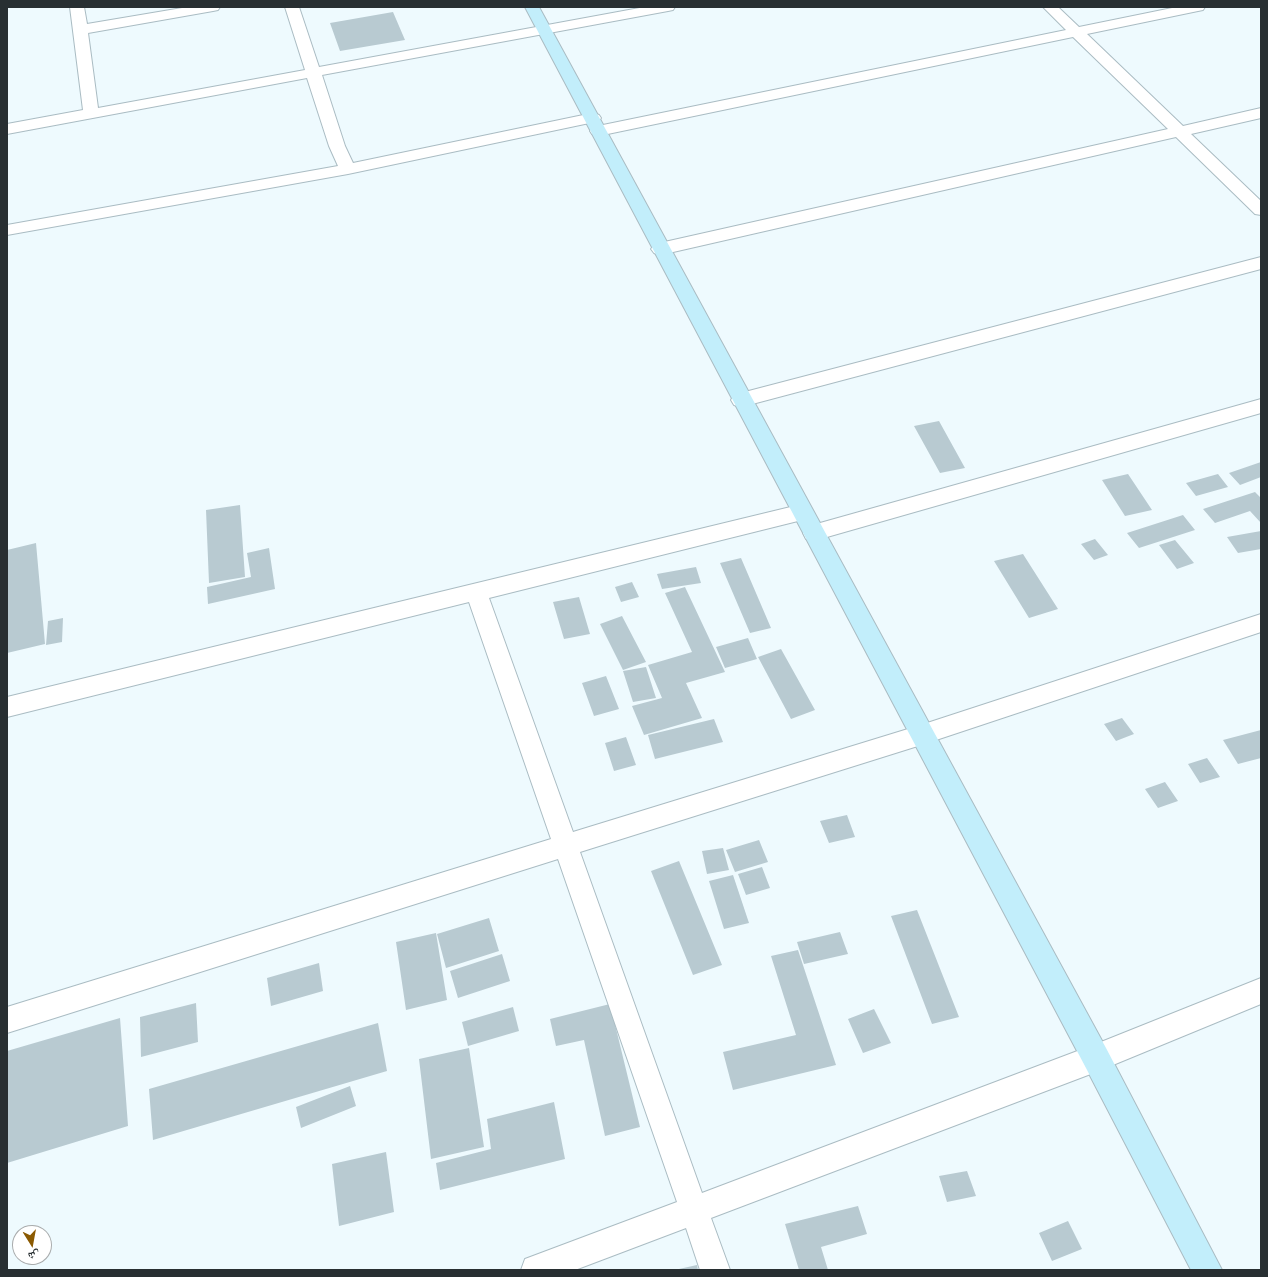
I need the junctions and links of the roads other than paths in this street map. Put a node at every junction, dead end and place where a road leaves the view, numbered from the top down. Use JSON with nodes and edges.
{"nodes":[{"id":1,"x":77,"y":7,"type":"edge"},
{"id":2,"x":213,"y":7,"type":"edge"},
{"id":3,"x":292,"y":7,"type":"edge"},
{"id":4,"x":532,"y":7,"type":"edge"},
{"id":5,"x":668,"y":7,"type":"edge"},
{"id":6,"x":1050,"y":7,"type":"edge"},
{"id":7,"x":1198,"y":7,"type":"edge"},
{"id":8,"x":79,"y":30,"type":"junction"},
{"id":9,"x":543,"y":30,"type":"junction"},
{"id":10,"x":1077,"y":32,"type":"junction"},
{"id":11,"x":315,"y":72,"type":"junction"},
{"id":12,"x":1261,"y":113,"type":"edge"},
{"id":13,"x":91,"y":114,"type":"junction"},
{"id":14,"x":595,"y":125,"type":"junction"},
{"id":15,"x":7,"y":130,"type":"edge"},
{"id":16,"x":1182,"y":132,"type":"junction"},
{"id":17,"x":348,"y":169,"type":"junction"},
{"id":18,"x":1261,"y":210,"type":"edge"},
{"id":19,"x":7,"y":230,"type":"edge"},
{"id":20,"x":660,"y":249,"type":"junction"},
{"id":21,"x":1261,"y":263,"type":"edge"},
{"id":22,"x":741,"y":400,"type":"junction"},
{"id":23,"x":1261,"y":406,"type":"edge"},
{"id":24,"x":803,"y":512,"type":"junction"},
{"id":25,"x":813,"y":533,"type":"junction"},
{"id":26,"x":476,"y":592,"type":"junction"},
{"id":27,"x":1261,"y":623,"type":"edge"},
{"id":28,"x":7,"y":707,"type":"edge"},
{"id":29,"x":921,"y":734,"type":"junction"},
{"id":30,"x":564,"y":846,"type":"junction"},
{"id":31,"x":1261,"y":990,"type":"edge"},
{"id":32,"x":7,"y":1020,"type":"edge"},
{"id":33,"x":1096,"y":1058,"type":"junction"},
{"id":34,"x":694,"y":1211,"type":"junction"},
{"id":35,"x":536,"y":1270,"type":"edge"},
{"id":36,"x":715,"y":1270,"type":"edge"},
{"id":37,"x":1208,"y":1270,"type":"edge"}],
"edges":[{"from":1,"to":8,"type":"street"},
{"from":2,"to":8,"type":"street"},
{"from":3,"to":11,"type":"street"},
{"from":4,"to":9,"type":"street"},
{"from":5,"to":9,"type":"street"},
{"from":6,"to":10,"type":"street"},
{"from":7,"to":10,"type":"street"},
{"from":8,"to":13,"type":"street"},
{"from":9,"to":11,"type":"street"},
{"from":9,"to":14,"type":"street"},
{"from":10,"to":14,"type":"street"},
{"from":10,"to":16,"type":"street"},
{"from":11,"to":13,"type":"street"},
{"from":11,"to":17,"type":"street"},
{"from":12,"to":16,"type":"street"},
{"from":13,"to":15,"type":"street"},
{"from":14,"to":17,"type":"street"},
{"from":14,"to":20,"type":"street"},
{"from":16,"to":18,"type":"street"},
{"from":16,"to":20,"type":"street"},
{"from":17,"to":19,"type":"street"},
{"from":20,"to":22,"type":"street"},
{"from":21,"to":22,"type":"street"},
{"from":22,"to":24,"type":"street"},
{"from":23,"to":25,"type":"street"},
{"from":24,"to":25,"type":"street"},
{"from":24,"to":26,"type":"street"},
{"from":25,"to":29,"type":"street"},
{"from":26,"to":28,"type":"street"},
{"from":26,"to":30,"type":"street"},
{"from":27,"to":29,"type":"street"},
{"from":29,"to":30,"type":"street"},
{"from":29,"to":33,"type":"street"},
{"from":30,"to":32,"type":"street"},
{"from":30,"to":34,"type":"street"},
{"from":31,"to":33,"type":"street"},
{"from":33,"to":34,"type":"street"},
{"from":33,"to":37,"type":"street"},
{"from":34,"to":35,"type":"street"},
{"from":34,"to":36,"type":"street"}]}
